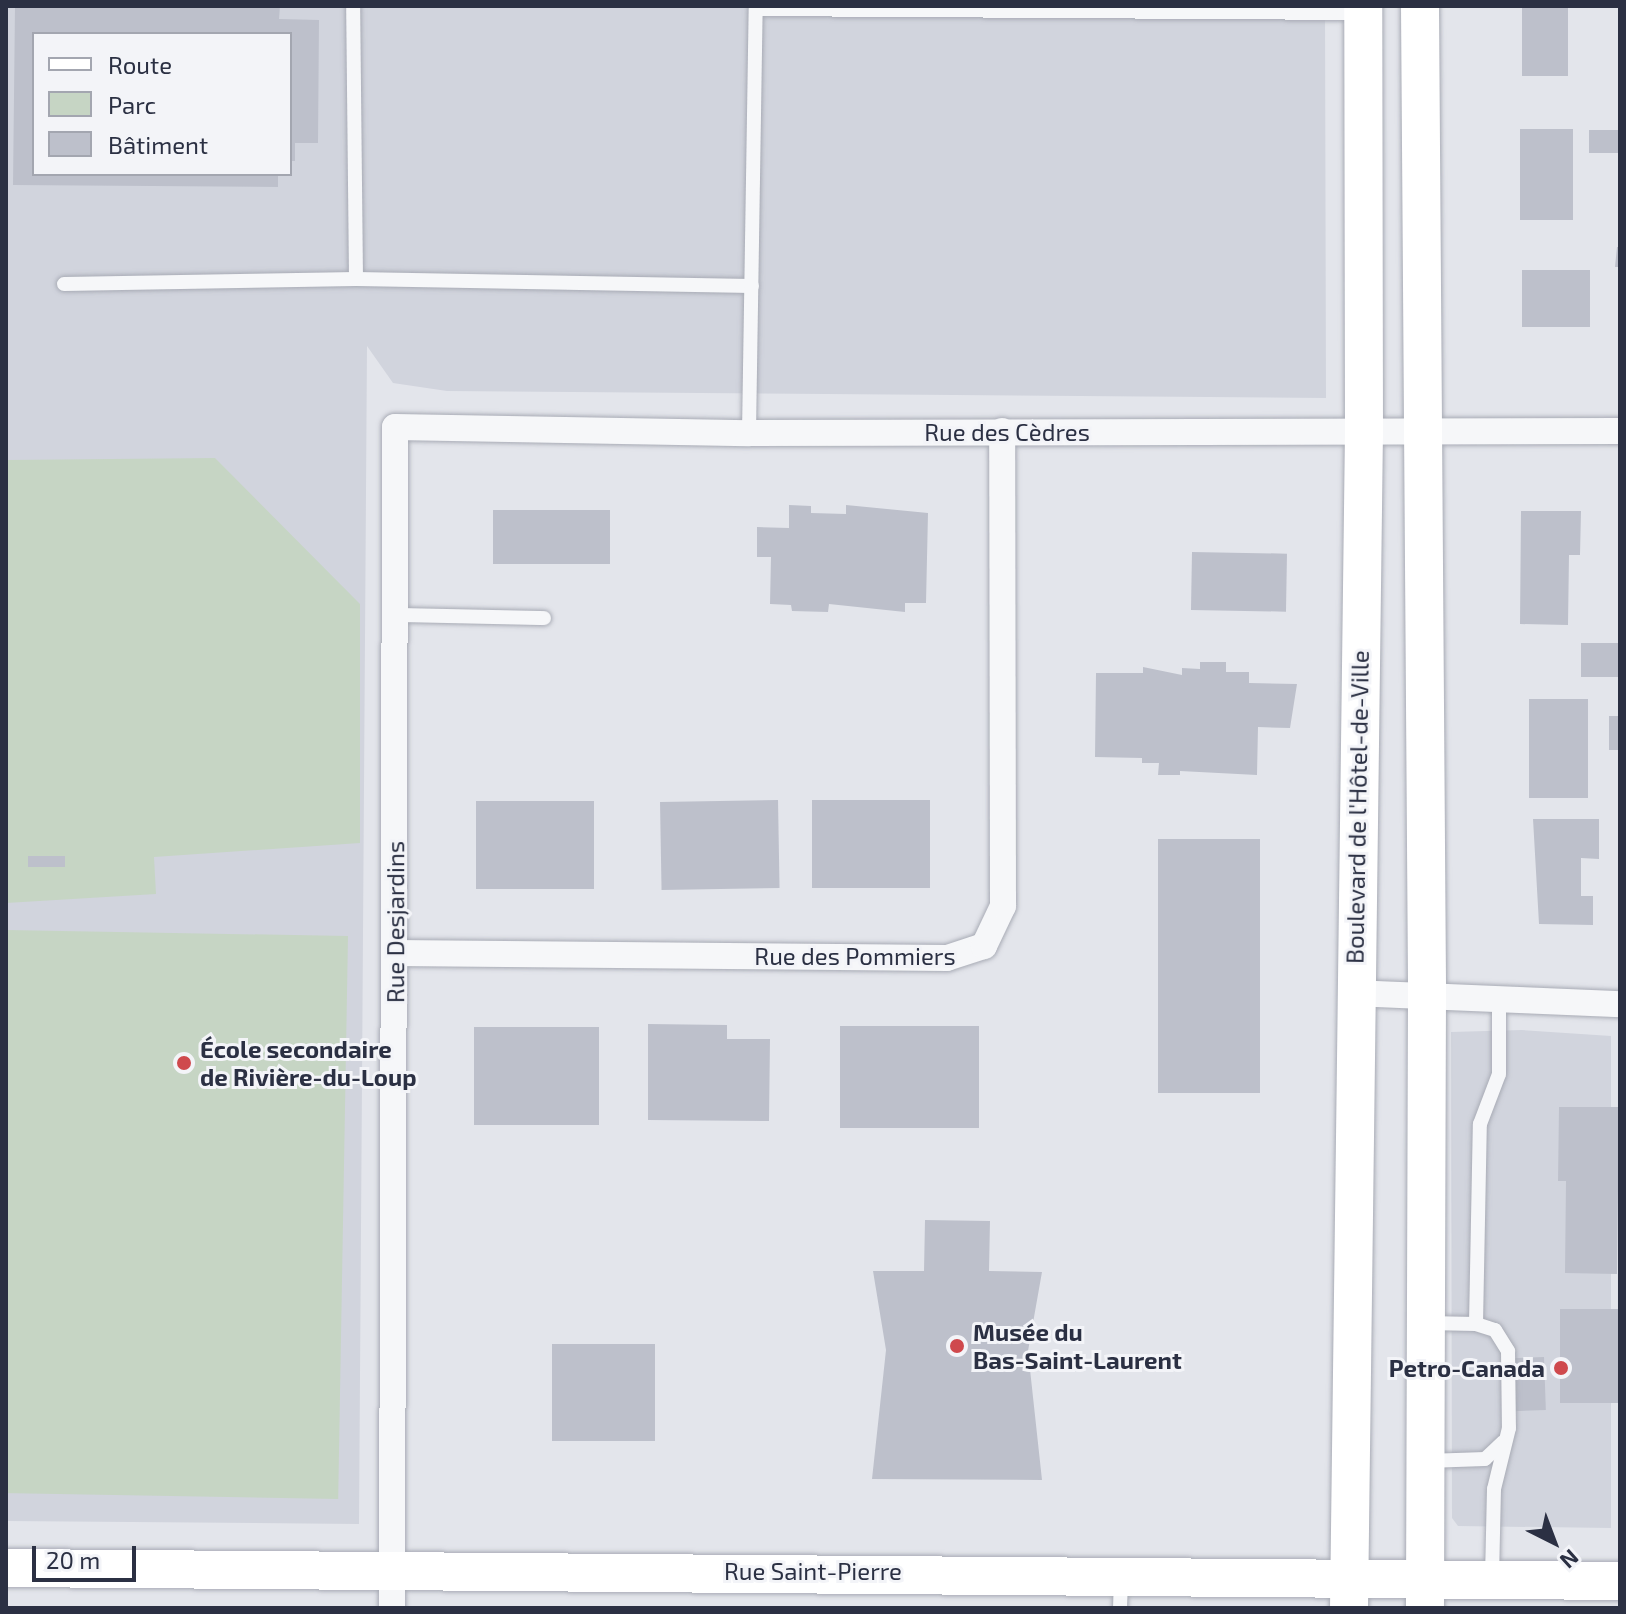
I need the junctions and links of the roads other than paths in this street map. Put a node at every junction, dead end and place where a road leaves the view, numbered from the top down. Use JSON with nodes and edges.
{"nodes":[{"id":1,"x":353,"y":6,"type":"edge"},
{"id":2,"x":1420,"y":6,"type":"edge"},
{"id":3,"x":756,"y":8,"type":"edge"},
{"id":4,"x":1108,"y":10,"type":"edge"},
{"id":5,"x":1363,"y":10,"type":"edge"},
{"id":6,"x":356,"y":279,"type":"junction"},
{"id":7,"x":64,"y":284,"type":"dead end"},
{"id":8,"x":752,"y":286,"type":"junction"},
{"id":9,"x":395,"y":427,"type":"joint"},
{"id":10,"x":1364,"y":429,"type":"junction"},
{"id":11,"x":1419,"y":430,"type":"junction"},
{"id":12,"x":1002,"y":431,"type":"junction"},
{"id":13,"x":1620,"y":431,"type":"edge"},
{"id":14,"x":749,"y":433,"type":"junction"},
{"id":15,"x":396,"y":615,"type":"junction"},
{"id":16,"x":544,"y":618,"type":"dead end"},
{"id":17,"x":395,"y":953,"type":"junction"},
{"id":18,"x":1353,"y":993,"type":"junction"},
{"id":19,"x":1427,"y":996,"type":"junction"},
{"id":20,"x":1499,"y":999,"type":"junction"},
{"id":21,"x":1620,"y":1004,"type":"edge"},
{"id":22,"x":1427,"y":1323,"type":"junction"},
{"id":23,"x":1476,"y":1324,"type":"junction"},
{"id":24,"x":1509,"y":1428,"type":"junction"},
{"id":25,"x":1427,"y":1461,"type":"junction"},
{"id":26,"x":6,"y":1568,"type":"edge"},
{"id":27,"x":393,"y":1571,"type":"junction"},
{"id":28,"x":1620,"y":1581,"type":"edge"},
{"id":29,"x":1492,"y":1582,"type":"junction"},
{"id":30,"x":1120,"y":1591,"type":"edge"},
{"id":31,"x":1349,"y":1593,"type":"edge"},
{"id":32,"x":1426,"y":1594,"type":"edge"},
{"id":33,"x":392,"y":1608,"type":"edge"}],
"edges":[{"from":1,"to":6,"type":"lane"},
{"from":2,"to":11,"type":"main road"},
{"from":3,"to":4,"type":"lane"},
{"from":3,"to":8,"type":"lane"},
{"from":4,"to":5,"type":"lane"},
{"from":5,"to":10,"type":"main road","name":"Boulevard de l'Hôtel-de-Ville"},
{"from":6,"to":7,"type":"lane"},
{"from":6,"to":8,"type":"lane"},
{"from":8,"to":14,"type":"lane"},
{"from":9,"to":14,"type":"street","name":"Rue des Cèdres"},
{"from":9,"to":15,"type":"street","name":"Rue Desjardins"},
{"from":10,"to":11,"type":"street","name":"Rue des Cèdres"},
{"from":10,"to":12,"type":"street","name":"Rue des Cèdres"},
{"from":10,"to":18,"type":"main road","name":"Boulevard de l'Hôtel-de-Ville"},
{"from":11,"to":13,"type":"street","name":"Rue des Cèdres"},
{"from":11,"to":19,"type":"main road"},
{"from":12,"to":14,"type":"street","name":"Rue des Cèdres"},
{"from":12,"to":17,"type":"street","name":"Rue des Pommiers"},
{"from":15,"to":16,"type":"lane"},
{"from":15,"to":17,"type":"street","name":"Rue Desjardins"},
{"from":17,"to":27,"type":"street","name":"Rue Desjardins"},
{"from":18,"to":19,"type":"street"},
{"from":18,"to":31,"type":"main road","name":"Boulevard de l'Hôtel-de-Ville"},
{"from":19,"to":20,"type":"street"},
{"from":19,"to":22,"type":"main road"},
{"from":20,"to":21,"type":"street"},
{"from":20,"to":23,"type":"lane"},
{"from":22,"to":23,"type":"lane"},
{"from":22,"to":25,"type":"main road"},
{"from":23,"to":24,"type":"lane"},
{"from":24,"to":25,"type":"lane"},
{"from":24,"to":29,"type":"lane"},
{"from":25,"to":32,"type":"main road"},
{"from":26,"to":27,"type":"main road","name":"Rue Saint-Pierre"},
{"from":27,"to":30,"type":"main road","name":"Rue Saint-Pierre"},
{"from":27,"to":33,"type":"street","name":"Rue Desjardins"},
{"from":28,"to":29,"type":"main road","name":"Rue Saint-Pierre"},
{"from":29,"to":32,"type":"main road","name":"Rue Saint-Pierre"},
{"from":30,"to":31,"type":"main road","name":"Rue Saint-Pierre"},
{"from":31,"to":32,"type":"main road","name":"Rue Saint-Pierre"}]}
